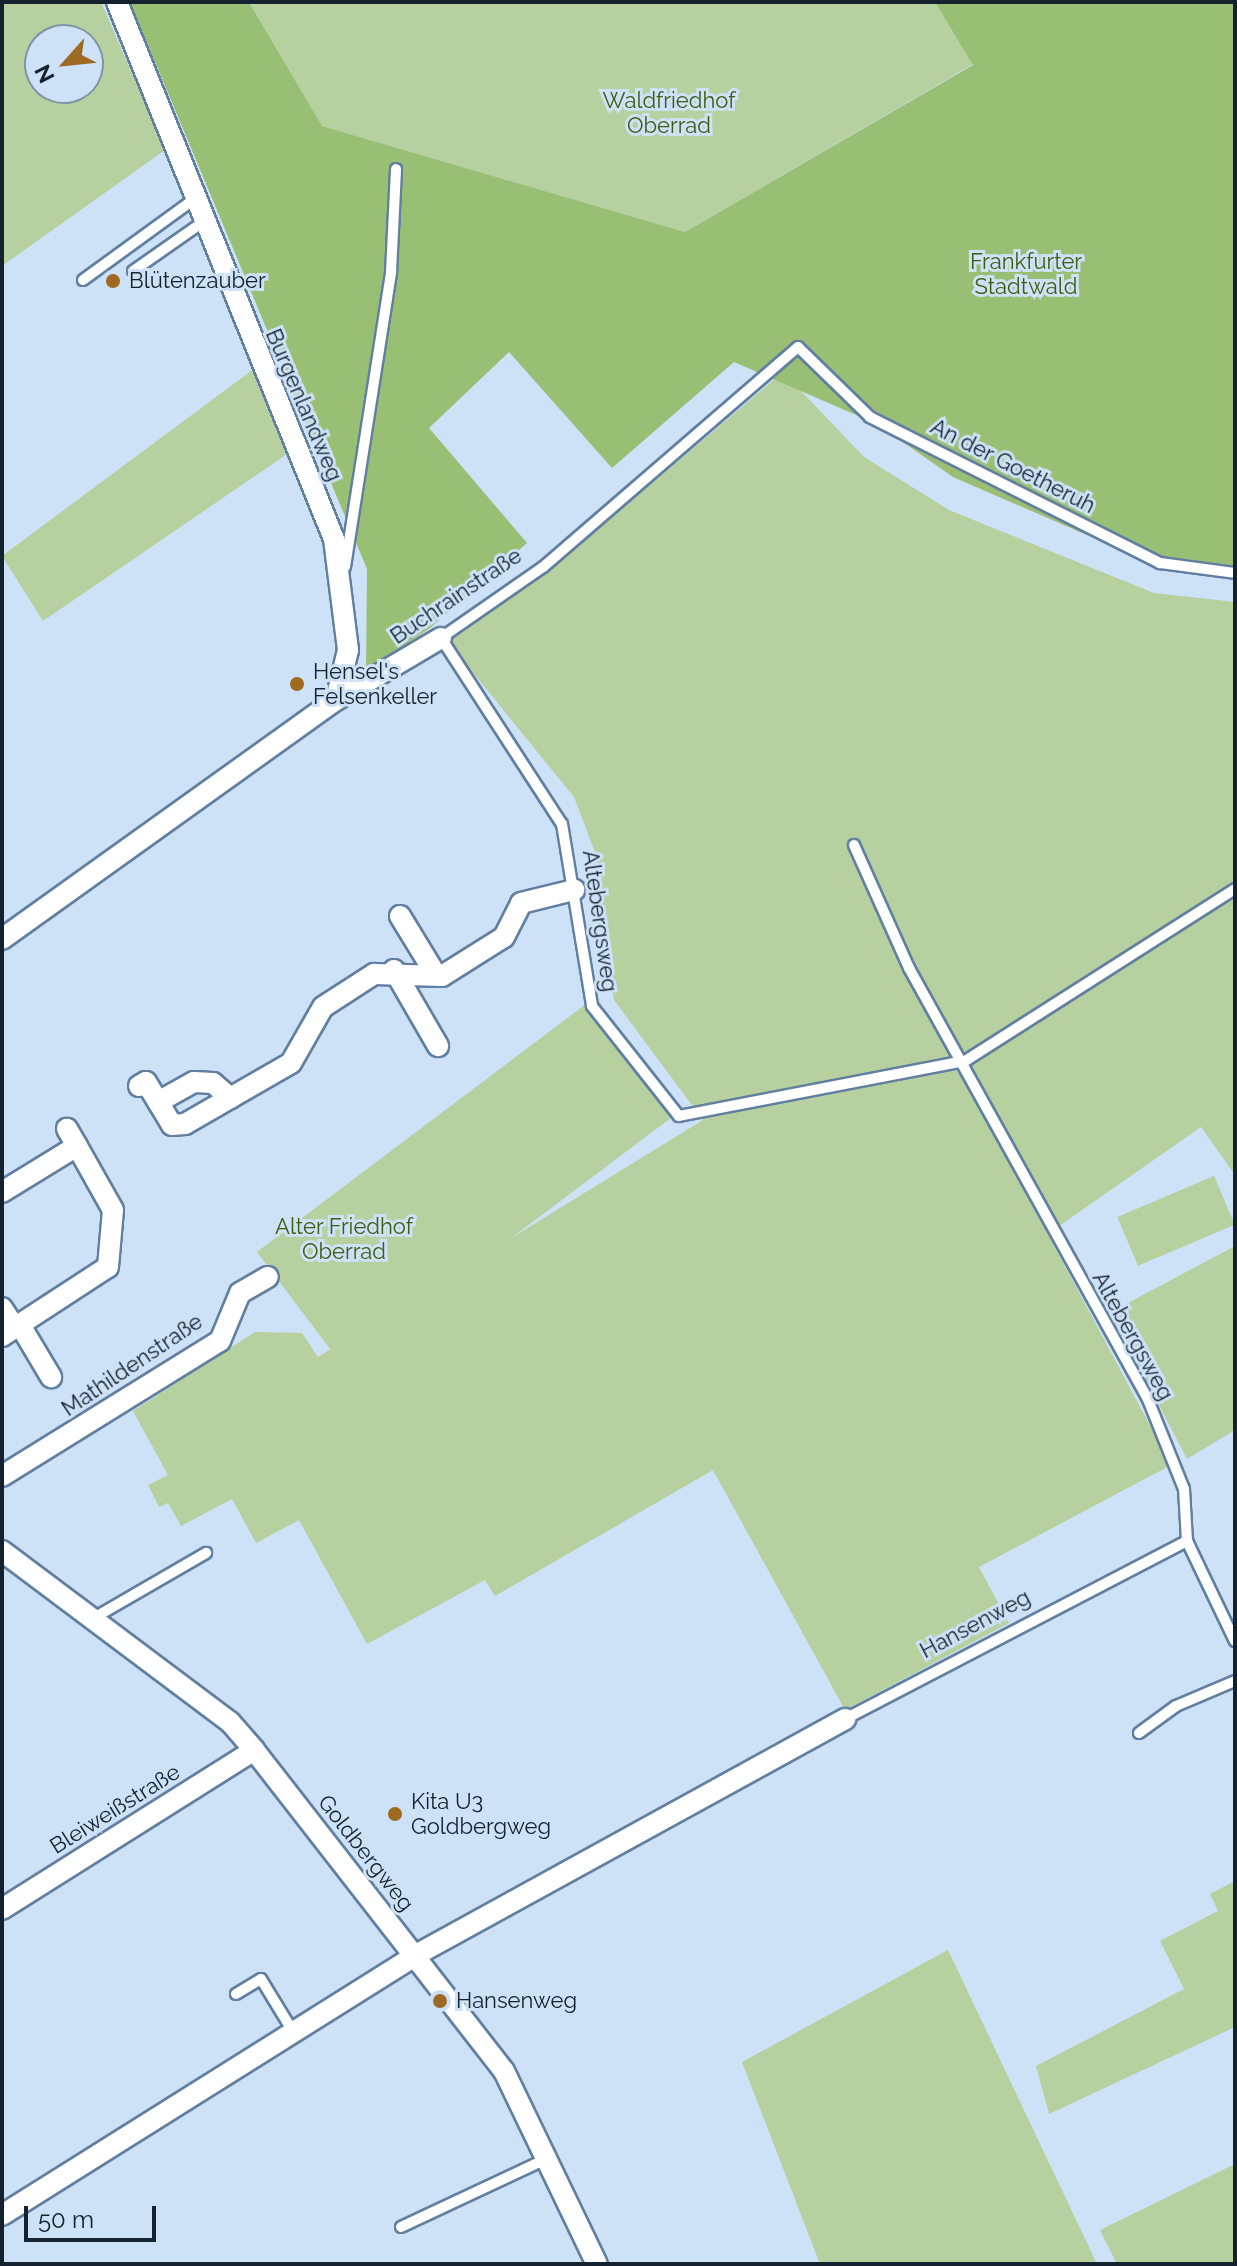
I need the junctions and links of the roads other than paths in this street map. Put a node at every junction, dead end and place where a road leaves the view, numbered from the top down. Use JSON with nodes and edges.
{"nodes":[{"id":1,"x":117,"y":2,"type":"edge"},
{"id":2,"x":396,"y":169,"type":"dead end"},
{"id":3,"x":193,"y":200,"type":"junction"},
{"id":4,"x":203,"y":222,"type":"junction"},
{"id":5,"x":133,"y":271,"type":"dead end"},
{"id":6,"x":83,"y":280,"type":"dead end"},
{"id":7,"x":798,"y":347,"type":"joint"},
{"id":8,"x":1235,"y":573,"type":"edge"},
{"id":9,"x":343,"y":581,"type":"junction"},
{"id":10,"x":441,"y":638,"type":"junction"},
{"id":11,"x":336,"y":700,"type":"junction"},
{"id":12,"x":854,"y":845,"type":"dead end"},
{"id":13,"x":1235,"y":889,"type":"edge"},
{"id":14,"x":574,"y":890,"type":"junction"},
{"id":15,"x":400,"y":916,"type":"dead end"},
{"id":16,"x":2,"y":939,"type":"edge"},
{"id":17,"x":394,"y":970,"type":"junction"},
{"id":18,"x":436,"y":975,"type":"junction"},
{"id":19,"x":438,"y":1046,"type":"dead end"},
{"id":20,"x":965,"y":1061,"type":"junction"},
{"id":21,"x":139,"y":1086,"type":"dead end"},
{"id":22,"x":230,"y":1098,"type":"junction"},
{"id":23,"x":158,"y":1102,"type":"junction"},
{"id":24,"x":2,"y":1192,"type":"edge"},
{"id":25,"x":268,"y":1277,"type":"dead end"},
{"id":26,"x":2,"y":1308,"type":"edge"},
{"id":27,"x":12,"y":1330,"type":"edge"},
{"id":28,"x":51,"y":1377,"type":"dead end"},
{"id":29,"x":2,"y":1476,"type":"edge"},
{"id":30,"x":1187,"y":1541,"type":"junction"},
{"id":31,"x":2,"y":1551,"type":"edge"},
{"id":32,"x":206,"y":1553,"type":"dead end"},
{"id":33,"x":92,"y":1619,"type":"junction"},
{"id":34,"x":1235,"y":1641,"type":"edge"},
{"id":35,"x":1235,"y":1681,"type":"edge"},
{"id":36,"x":845,"y":1719,"type":"joint"},
{"id":37,"x":1139,"y":1733,"type":"dead end"},
{"id":38,"x":254,"y":1750,"type":"junction"},
{"id":39,"x":2,"y":1909,"type":"edge"},
{"id":40,"x":416,"y":1955,"type":"junction"},
{"id":41,"x":236,"y":1994,"type":"dead end"},
{"id":42,"x":294,"y":2033,"type":"junction"},
{"id":43,"x":551,"y":2157,"type":"junction"},
{"id":44,"x":2,"y":2215,"type":"edge"},
{"id":45,"x":401,"y":2227,"type":"dead end"},
{"id":46,"x":597,"y":2264,"type":"edge"}],
"edges":[{"from":1,"to":3,"type":"street","name":"Burgenlandweg"},
{"from":2,"to":9,"type":"lane"},
{"from":3,"to":4,"type":"street","name":"Burgenlandweg"},
{"from":3,"to":6,"type":"lane"},
{"from":4,"to":5,"type":"lane"},
{"from":4,"to":9,"type":"street","name":"Burgenlandweg"},
{"from":7,"to":8,"type":"lane","name":"An der Goetheruh"},
{"from":7,"to":10,"type":"lane","name":"Buchrainstraße"},
{"from":9,"to":11,"type":"street","name":"Burgenlandweg"},
{"from":10,"to":11,"type":"street","name":"Buchrainstraße"},
{"from":10,"to":14,"type":"lane","name":"Altebergsweg"},
{"from":11,"to":16,"type":"street","name":"Buchrainstraße"},
{"from":12,"to":20,"type":"lane"},
{"from":13,"to":20,"type":"lane","name":"Altebergsweg"},
{"from":14,"to":18,"type":"street"},
{"from":14,"to":20,"type":"lane","name":"Altebergsweg"},
{"from":15,"to":18,"type":"street"},
{"from":17,"to":18,"type":"street"},
{"from":17,"to":19,"type":"street"},
{"from":17,"to":22,"type":"street"},
{"from":20,"to":30,"type":"lane","name":"Altebergsweg"},
{"from":21,"to":23,"type":"street"},
{"from":22,"to":23,"type":"street"},
{"from":22,"to":23,"type":"street"},
{"from":24,"to":27,"type":"street"},
{"from":25,"to":29,"type":"street","name":"Mathildenstraße"},
{"from":26,"to":27,"type":"street"},
{"from":27,"to":28,"type":"street"},
{"from":30,"to":34,"type":"lane","name":"Altebergsweg"},
{"from":30,"to":36,"type":"lane","name":"Hansenweg"},
{"from":31,"to":33,"type":"street","name":"Goldbergweg"},
{"from":32,"to":33,"type":"lane"},
{"from":33,"to":38,"type":"street","name":"Goldbergweg"},
{"from":35,"to":37,"type":"lane"},
{"from":36,"to":40,"type":"street","name":"Hansenweg"},
{"from":38,"to":39,"type":"street","name":"Bleiweißstraße"},
{"from":38,"to":40,"type":"street","name":"Goldbergweg"},
{"from":40,"to":42,"type":"street","name":"Hansenweg"},
{"from":40,"to":43,"type":"street","name":"Goldbergweg"},
{"from":41,"to":42,"type":"lane"},
{"from":42,"to":44,"type":"street","name":"Hansenweg"},
{"from":43,"to":45,"type":"lane"},
{"from":43,"to":46,"type":"street","name":"Goldbergweg"}]}
